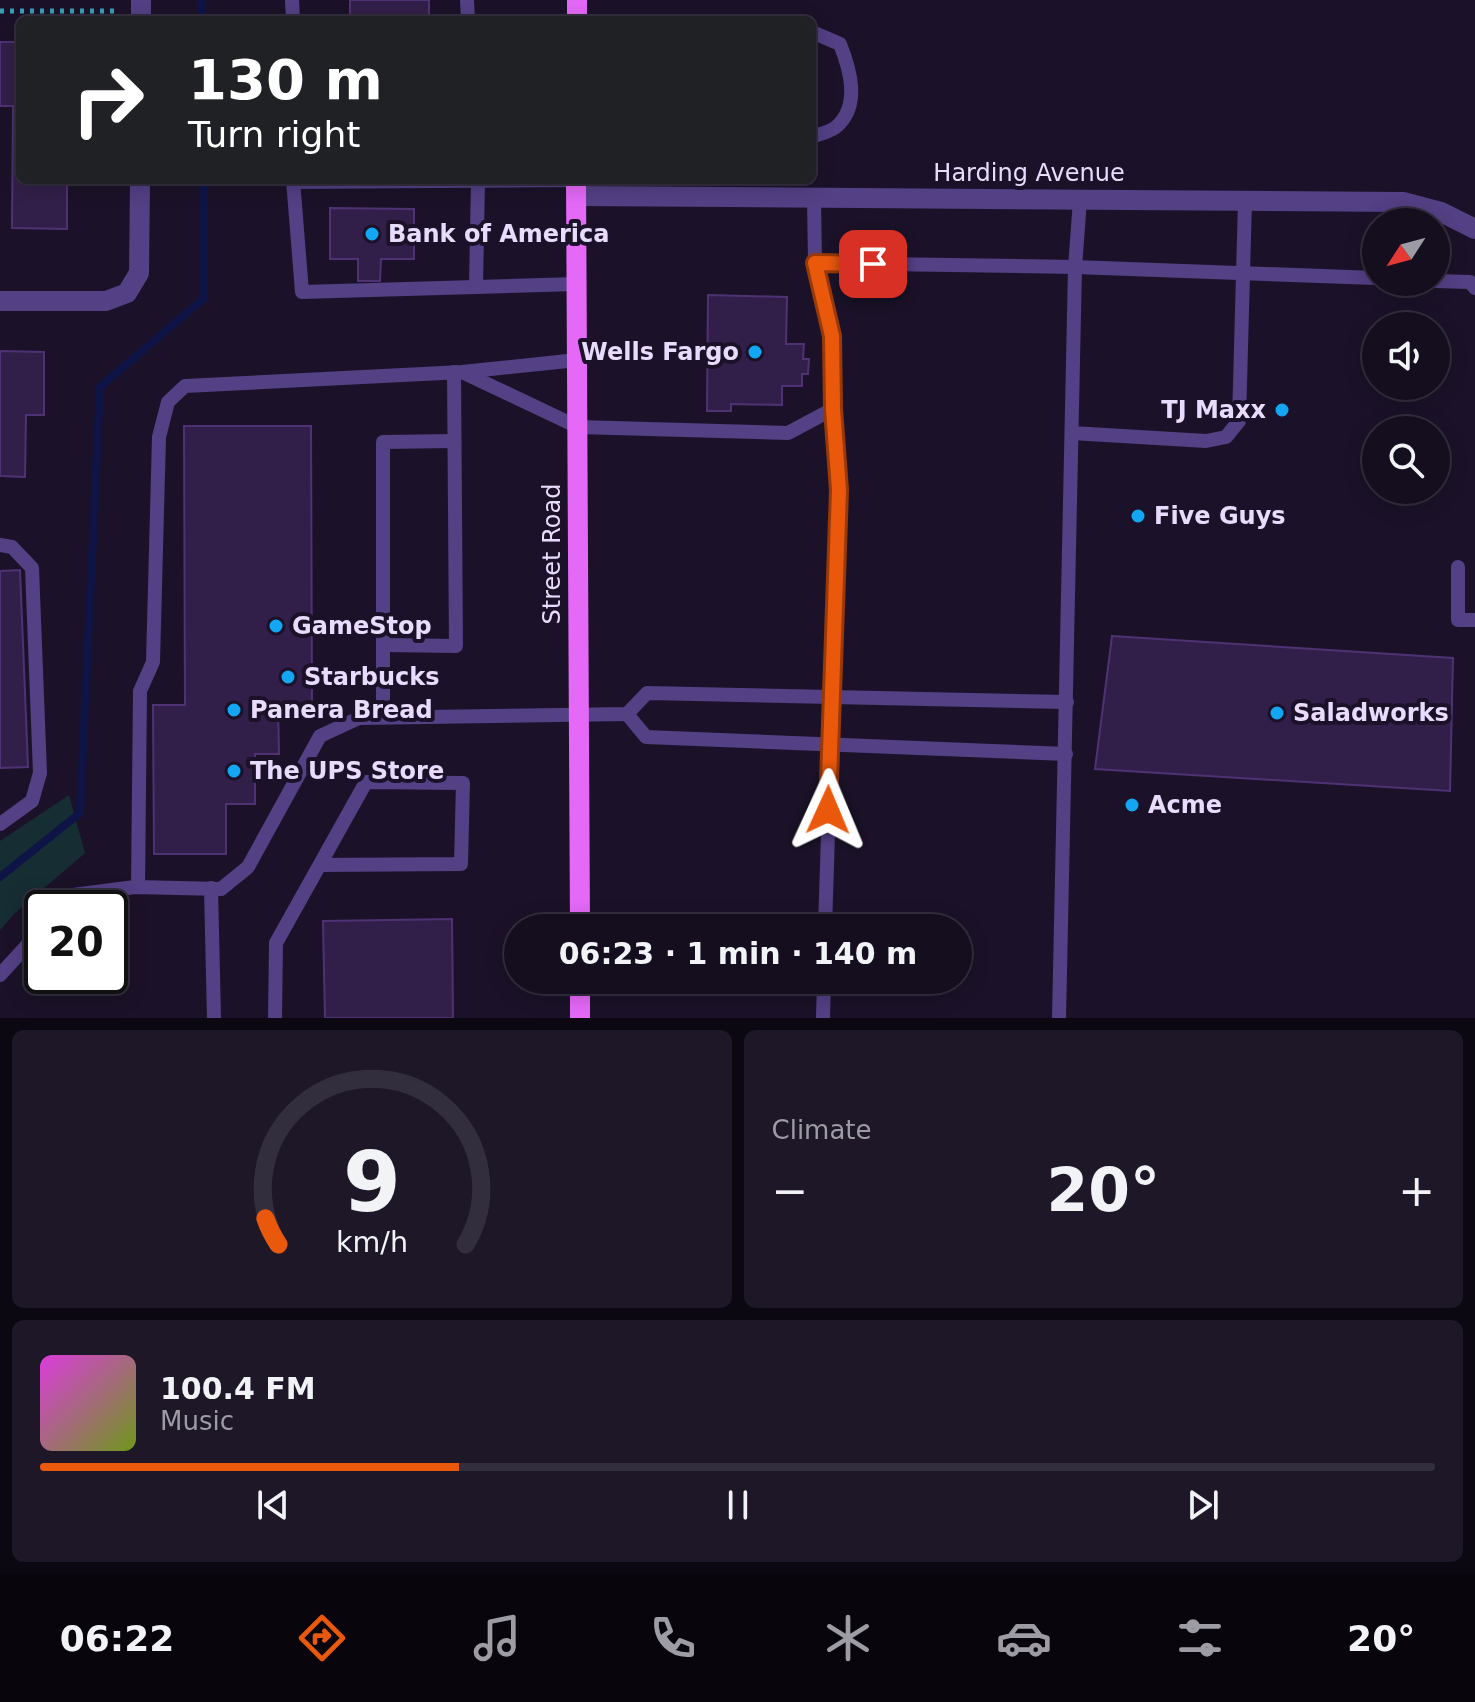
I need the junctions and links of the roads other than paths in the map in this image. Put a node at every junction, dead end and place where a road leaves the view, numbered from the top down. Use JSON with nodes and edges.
{"nodes":[{"id":1,"x":816,"y":34,"type":"edge"},
{"id":2,"x":816,"y":135,"type":"edge"},
{"id":3,"x":140,"y":184,"type":"edge"},
{"id":4,"x":293,"y":184,"type":"edge"},
{"id":5,"x":478,"y":184,"type":"edge"},
{"id":6,"x":552,"y":184,"type":"edge"},
{"id":7,"x":576,"y":185,"type":"edge"},
{"id":8,"x":814,"y":198,"type":"junction"},
{"id":9,"x":1080,"y":200,"type":"junction"},
{"id":10,"x":1245,"y":201,"type":"junction"},
{"id":11,"x":1475,"y":229,"type":"edge"},
{"id":12,"x":815,"y":263,"type":"junction"},
{"id":13,"x":1075,"y":267,"type":"junction"},
{"id":14,"x":1244,"y":273,"type":"junction"},
{"id":15,"x":1362,"y":277,"type":"edge"},
{"id":16,"x":1450,"y":281,"type":"edge"},
{"id":17,"x":1473,"y":282,"type":"edge"},
{"id":18,"x":576,"y":284,"type":"junction"},
{"id":19,"x":476,"y":285,"type":"junction"},
{"id":20,"x":0,"y":301,"type":"edge"},
{"id":21,"x":577,"y":360,"type":"junction"},
{"id":22,"x":458,"y":372,"type":"junction"},
{"id":23,"x":833,"y":409,"type":"junction"},
{"id":24,"x":578,"y":427,"type":"junction"},
{"id":25,"x":1072,"y":433,"type":"junction"},
{"id":26,"x":454,"y":441,"type":"junction"},
{"id":27,"x":0,"y":545,"type":"edge"},
{"id":28,"x":1458,"y":567,"type":"dead end"},
{"id":29,"x":1475,"y":620,"type":"edge"},
{"id":30,"x":384,"y":645,"type":"junction"},
{"id":31,"x":831,"y":697,"type":"junction"},
{"id":32,"x":1067,"y":702,"type":"junction"},
{"id":33,"x":579,"y":713,"type":"junction"},
{"id":34,"x":627,"y":714,"type":"junction"},
{"id":35,"x":383,"y":717,"type":"junction"},
{"id":36,"x":829,"y":744,"type":"junction"},
{"id":37,"x":1066,"y":754,"type":"junction"},
{"id":38,"x":0,"y":824,"type":"edge"},
{"id":39,"x":320,"y":865,"type":"junction"},
{"id":40,"x":138,"y":887,"type":"junction"},
{"id":41,"x":211,"y":888,"type":"junction"},
{"id":42,"x":114,"y":890,"type":"edge"},
{"id":43,"x":580,"y":914,"type":"edge"},
{"id":44,"x":825,"y":914,"type":"edge"},
{"id":45,"x":24,"y":949,"type":"edge"},
{"id":46,"x":0,"y":975,"type":"edge"},
{"id":47,"x":580,"y":994,"type":"edge"},
{"id":48,"x":824,"y":994,"type":"edge"},
{"id":49,"x":214,"y":1018,"type":"edge"},
{"id":50,"x":275,"y":1018,"type":"edge"},
{"id":51,"x":580,"y":1018,"type":"edge"},
{"id":52,"x":823,"y":1018,"type":"edge"},
{"id":53,"x":1059,"y":1018,"type":"edge"}],
"edges":[{"from":1,"to":2,"type":"lane"},
{"from":3,"to":20,"type":"street"},
{"from":4,"to":19,"type":"lane"},
{"from":5,"to":19,"type":"lane"},
{"from":6,"to":7,"type":"lane"},
{"from":7,"to":8,"type":"street","name":"Harding Avenue"},
{"from":7,"to":18,"type":"main road","name":"Street Road"},
{"from":8,"to":9,"type":"street","name":"Harding Avenue"},
{"from":8,"to":12,"type":"lane"},
{"from":9,"to":10,"type":"street","name":"Harding Avenue"},
{"from":9,"to":13,"type":"lane"},
{"from":10,"to":11,"type":"street","name":"Harding Avenue"},
{"from":10,"to":14,"type":"lane"},
{"from":12,"to":13,"type":"lane"},
{"from":12,"to":23,"type":"lane"},
{"from":13,"to":14,"type":"lane"},
{"from":13,"to":25,"type":"lane"},
{"from":14,"to":15,"type":"lane"},
{"from":14,"to":25,"type":"lane"},
{"from":16,"to":17,"type":"lane"},
{"from":18,"to":19,"type":"lane"},
{"from":18,"to":21,"type":"main road","name":"Street Road"},
{"from":21,"to":22,"type":"lane"},
{"from":21,"to":24,"type":"main road","name":"Street Road"},
{"from":22,"to":24,"type":"lane"},
{"from":22,"to":26,"type":"lane"},
{"from":22,"to":40,"type":"lane"},
{"from":23,"to":24,"type":"lane"},
{"from":23,"to":31,"type":"lane"},
{"from":24,"to":33,"type":"main road","name":"Street Road"},
{"from":25,"to":32,"type":"lane"},
{"from":26,"to":30,"type":"lane"},
{"from":26,"to":30,"type":"lane"},
{"from":27,"to":38,"type":"lane"},
{"from":28,"to":29,"type":"lane"},
{"from":30,"to":35,"type":"lane"},
{"from":31,"to":32,"type":"lane"},
{"from":31,"to":34,"type":"lane"},
{"from":31,"to":36,"type":"lane"},
{"from":32,"to":37,"type":"lane"},
{"from":33,"to":34,"type":"lane"},
{"from":33,"to":35,"type":"lane"},
{"from":33,"to":43,"type":"main road","name":"Street Road"},
{"from":34,"to":36,"type":"lane"},
{"from":35,"to":41,"type":"lane"},
{"from":36,"to":37,"type":"lane"},
{"from":36,"to":44,"type":"lane"},
{"from":37,"to":53,"type":"lane"},
{"from":39,"to":39,"type":"lane"},
{"from":39,"to":50,"type":"lane"},
{"from":40,"to":41,"type":"lane"},
{"from":40,"to":42,"type":"lane"},
{"from":41,"to":49,"type":"lane"},
{"from":45,"to":46,"type":"lane"},
{"from":47,"to":51,"type":"main road"},
{"from":48,"to":52,"type":"lane"}]}
